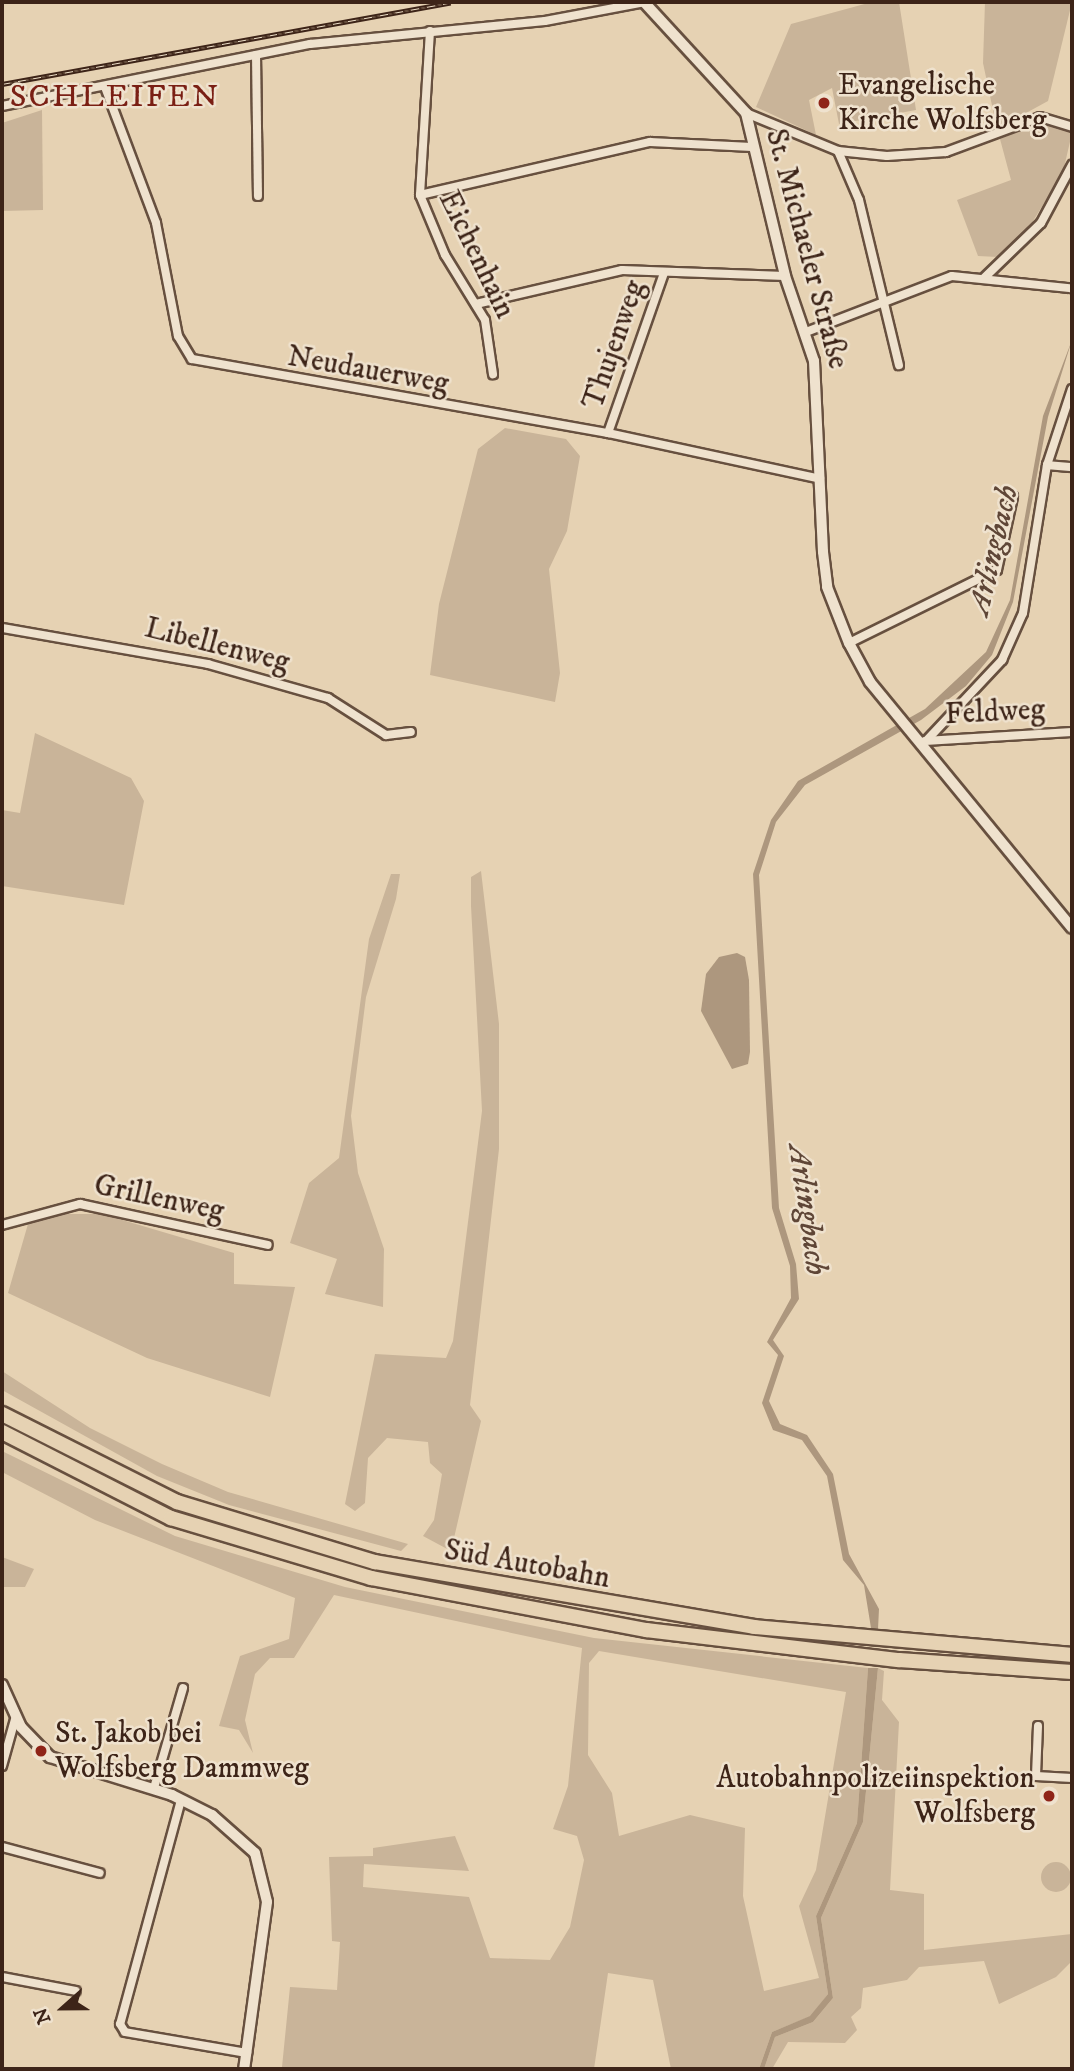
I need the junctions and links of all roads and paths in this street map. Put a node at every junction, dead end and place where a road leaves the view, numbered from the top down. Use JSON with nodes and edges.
{"nodes":[{"id":1,"x":645,"y":2,"type":"edge"},
{"id":2,"x":430,"y":31,"type":"junction"},
{"id":3,"x":256,"y":55,"type":"junction"},
{"id":4,"x":105,"y":87,"type":"junction"},
{"id":5,"x":2,"y":106,"type":"edge"},
{"id":6,"x":746,"y":113,"type":"junction"},
{"id":7,"x":1072,"y":127,"type":"edge"},
{"id":8,"x":752,"y":147,"type":"junction"},
{"id":9,"x":838,"y":151,"type":"junction"},
{"id":10,"x":1072,"y":164,"type":"edge"},
{"id":11,"x":420,"y":195,"type":"junction"},
{"id":12,"x":258,"y":196,"type":"dead end"},
{"id":13,"x":664,"y":273,"type":"junction"},
{"id":14,"x":785,"y":276,"type":"junction"},
{"id":15,"x":984,"y":278,"type":"junction"},
{"id":16,"x":1069,"y":288,"type":"dead end"},
{"id":17,"x":884,"y":302,"type":"junction"},
{"id":18,"x":476,"y":304,"type":"junction"},
{"id":19,"x":806,"y":332,"type":"junction"},
{"id":20,"x":899,"y":365,"type":"dead end"},
{"id":21,"x":493,"y":374,"type":"dead end"},
{"id":22,"x":1072,"y":389,"type":"edge"},
{"id":23,"x":608,"y":433,"type":"junction"},
{"id":24,"x":1046,"y":465,"type":"junction"},
{"id":25,"x":1072,"y":467,"type":"edge"},
{"id":26,"x":820,"y":479,"type":"junction"},
{"id":27,"x":1013,"y":497,"type":"dead end"},
{"id":28,"x":2,"y":628,"type":"edge"},
{"id":29,"x":849,"y":643,"type":"junction"},
{"id":30,"x":411,"y":732,"type":"dead end"},
{"id":31,"x":1072,"y":733,"type":"edge"},
{"id":32,"x":921,"y":739,"type":"junction"},
{"id":33,"x":1072,"y":928,"type":"edge"},
{"id":34,"x":2,"y":1225,"type":"edge"},
{"id":35,"x":268,"y":1245,"type":"dead end"},
{"id":36,"x":2,"y":1414,"type":"edge"},
{"id":37,"x":2,"y":1432,"type":"edge"},
{"id":38,"x":1072,"y":1655,"type":"edge"},
{"id":39,"x":1072,"y":1672,"type":"edge"},
{"id":40,"x":2,"y":1685,"type":"edge"},
{"id":41,"x":183,"y":1688,"type":"dead end"},
{"id":42,"x":16,"y":1716,"type":"junction"},
{"id":43,"x":1038,"y":1726,"type":"dead end"},
{"id":44,"x":2,"y":1766,"type":"edge"},
{"id":45,"x":1072,"y":1778,"type":"edge"},
{"id":46,"x":154,"y":1788,"type":"junction"},
{"id":47,"x":181,"y":1800,"type":"junction"},
{"id":48,"x":2,"y":1847,"type":"edge"},
{"id":49,"x":100,"y":1873,"type":"dead end"},
{"id":50,"x":2,"y":1977,"type":"edge"},
{"id":51,"x":76,"y":1991,"type":"dead end"},
{"id":52,"x":247,"y":2053,"type":"junction"},
{"id":53,"x":244,"y":2069,"type":"edge"}],
"edges":[{"from":1,"to":2,"type":"street"},
{"from":1,"to":6,"type":"main road","name":"St. Michaeler Straße"},
{"from":2,"to":3,"type":"street"},
{"from":2,"to":11,"type":"street","name":"Eichenhain"},
{"from":3,"to":4,"type":"street"},
{"from":3,"to":12,"type":"street"},
{"from":4,"to":5,"type":"street"},
{"from":4,"to":23,"type":"street","name":"Neudauerweg"},
{"from":6,"to":8,"type":"main road","name":"St. Michaeler Straße"},
{"from":6,"to":9,"type":"street"},
{"from":7,"to":9,"type":"street"},
{"from":8,"to":11,"type":"street"},
{"from":8,"to":14,"type":"main road","name":"St. Michaeler Straße"},
{"from":9,"to":17,"type":"street"},
{"from":10,"to":15,"type":"street"},
{"from":11,"to":18,"type":"street","name":"Eichenhain"},
{"from":13,"to":14,"type":"street"},
{"from":13,"to":18,"type":"street"},
{"from":13,"to":23,"type":"street","name":"Thujenweg"},
{"from":14,"to":19,"type":"main road","name":"St. Michaeler Straße"},
{"from":15,"to":16,"type":"street"},
{"from":15,"to":17,"type":"street"},
{"from":17,"to":19,"type":"street"},
{"from":17,"to":20,"type":"street"},
{"from":18,"to":21,"type":"street","name":"Eichenhain"},
{"from":19,"to":26,"type":"main road","name":"St. Michaeler Straße"},
{"from":22,"to":24,"type":"street"},
{"from":23,"to":26,"type":"street","name":"Neudauerweg"},
{"from":24,"to":25,"type":"street"},
{"from":24,"to":32,"type":"street"},
{"from":26,"to":29,"type":"main road","name":"St. Michaeler Straße"},
{"from":27,"to":29,"type":"street"},
{"from":28,"to":30,"type":"street","name":"Libellenweg"},
{"from":29,"to":32,"type":"main road","name":"St. Michaeler Straße"},
{"from":31,"to":32,"type":"street","name":"Feldweg"},
{"from":32,"to":33,"type":"main road","name":"St. Michaeler Straße"},
{"from":34,"to":35,"type":"street","name":"Grillenweg"},
{"from":36,"to":38,"type":"highway","name":"Süd Autobahn"},
{"from":37,"to":39,"type":"highway","name":"Süd Autobahn"},
{"from":40,"to":42,"type":"main road"},
{"from":41,"to":46,"type":"street"},
{"from":42,"to":44,"type":"street"},
{"from":42,"to":46,"type":"main road"},
{"from":43,"to":45,"type":"street"},
{"from":46,"to":47,"type":"main road"},
{"from":47,"to":52,"type":"main road"},
{"from":47,"to":52,"type":"street"},
{"from":48,"to":49,"type":"street"},
{"from":50,"to":51,"type":"street"},
{"from":52,"to":53,"type":"main road"}]}
